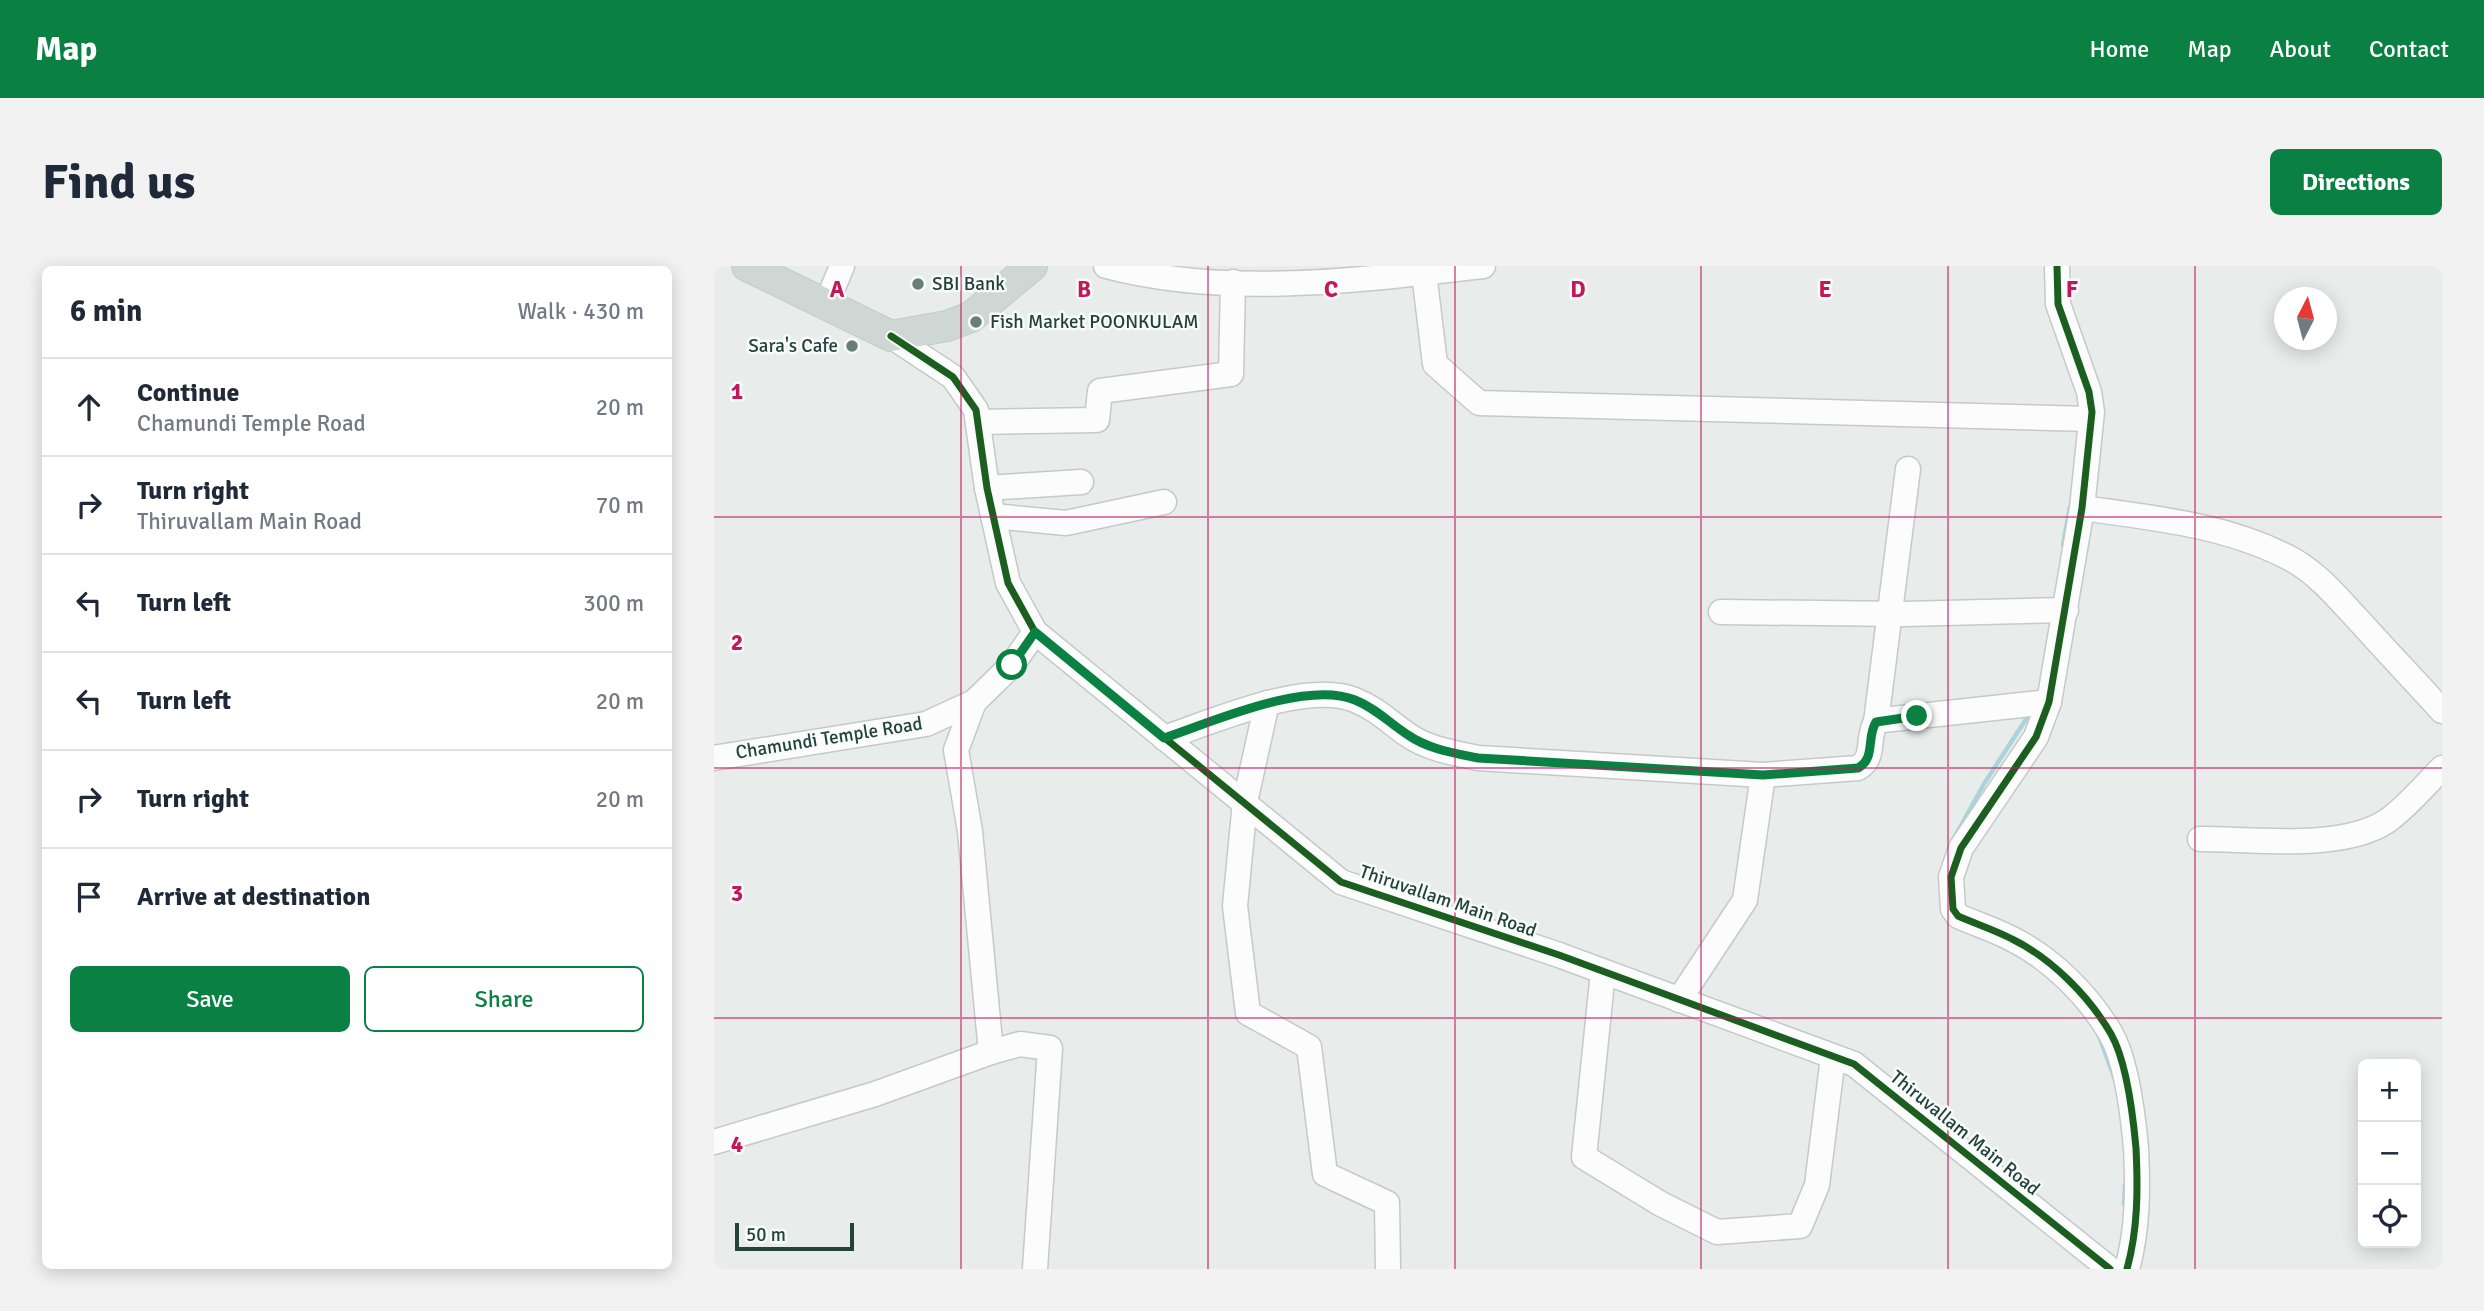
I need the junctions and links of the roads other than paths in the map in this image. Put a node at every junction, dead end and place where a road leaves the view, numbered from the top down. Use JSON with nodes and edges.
{"nodes":[{"id":1,"x":747,"y":266,"type":"edge"},
{"id":2,"x":842,"y":266,"type":"edge"},
{"id":3,"x":1032,"y":266,"type":"edge"},
{"id":4,"x":1106,"y":266,"type":"edge"},
{"id":5,"x":1483,"y":266,"type":"edge"},
{"id":6,"x":2057,"y":266,"type":"edge"},
{"id":7,"x":1412,"y":271,"type":"edge"},
{"id":8,"x":1233,"y":282,"type":"junction"},
{"id":9,"x":826,"y":305,"type":"junction"},
{"id":10,"x":891,"y":336,"type":"junction"},
{"id":11,"x":2091,"y":419,"type":"junction"},
{"id":12,"x":978,"y":422,"type":"junction"},
{"id":13,"x":1908,"y":468,"type":"dead end"},
{"id":14,"x":1081,"y":482,"type":"dead end"},
{"id":15,"x":987,"y":488,"type":"junction"},
{"id":16,"x":1164,"y":502,"type":"dead end"},
{"id":17,"x":2082,"y":508,"type":"junction"},
{"id":18,"x":993,"y":516,"type":"junction"},
{"id":19,"x":2066,"y":610,"type":"junction"},
{"id":20,"x":1721,"y":612,"type":"dead end"},
{"id":21,"x":1888,"y":614,"type":"junction"},
{"id":22,"x":1035,"y":632,"type":"junction"},
{"id":23,"x":974,"y":702,"type":"junction"},
{"id":24,"x":2049,"y":702,"type":"junction"},
{"id":25,"x":1267,"y":703,"type":"junction"},
{"id":26,"x":2442,"y":711,"type":"edge"},
{"id":27,"x":1876,"y":722,"type":"junction"},
{"id":28,"x":1164,"y":738,"type":"junction"},
{"id":29,"x":714,"y":758,"type":"edge"},
{"id":30,"x":2442,"y":768,"type":"edge"},
{"id":31,"x":1763,"y":775,"type":"junction"},
{"id":32,"x":1245,"y":803,"type":"junction"},
{"id":33,"x":2200,"y":839,"type":"dead end"},
{"id":34,"x":1602,"y":972,"type":"junction"},
{"id":35,"x":1679,"y":1000,"type":"junction"},
{"id":36,"x":991,"y":1052,"type":"junction"},
{"id":37,"x":1833,"y":1056,"type":"junction"},
{"id":38,"x":714,"y":1142,"type":"edge"},
{"id":39,"x":1035,"y":1269,"type":"edge"},
{"id":40,"x":1388,"y":1269,"type":"edge"},
{"id":41,"x":2110,"y":1269,"type":"edge"},
{"id":42,"x":2127,"y":1269,"type":"edge"}],
"edges":[{"from":1,"to":9,"type":"main road","name":"Thiruvallam Main Road"},
{"from":2,"to":9,"type":"street"},
{"from":3,"to":10,"type":"main road"},
{"from":4,"to":8,"type":"street"},
{"from":5,"to":7,"type":"street"},
{"from":6,"to":11,"type":"street"},
{"from":7,"to":8,"type":"street"},
{"from":7,"to":11,"type":"street"},
{"from":8,"to":12,"type":"street"},
{"from":9,"to":10,"type":"main road","name":"Thiruvallam Main Road"},
{"from":10,"to":12,"type":"street","name":"Thiruvallam Main Road"},
{"from":11,"to":17,"type":"street"},
{"from":12,"to":15,"type":"street","name":"Thiruvallam Main Road"},
{"from":13,"to":21,"type":"street"},
{"from":14,"to":15,"type":"street"},
{"from":15,"to":18,"type":"street","name":"Thiruvallam Main Road"},
{"from":16,"to":18,"type":"street"},
{"from":17,"to":19,"type":"street"},
{"from":17,"to":26,"type":"street"},
{"from":18,"to":22,"type":"street","name":"Thiruvallam Main Road"},
{"from":19,"to":21,"type":"street"},
{"from":19,"to":24,"type":"street"},
{"from":20,"to":21,"type":"street"},
{"from":21,"to":27,"type":"street"},
{"from":22,"to":23,"type":"street","name":"Chamundi Temple Road"},
{"from":22,"to":28,"type":"street","name":"Thiruvallam Main Road"},
{"from":23,"to":29,"type":"street","name":"Chamundi Temple Road"},
{"from":23,"to":36,"type":"street"},
{"from":24,"to":27,"type":"street"},
{"from":24,"to":42,"type":"street"},
{"from":25,"to":28,"type":"street"},
{"from":25,"to":31,"type":"street"},
{"from":25,"to":32,"type":"street"},
{"from":27,"to":31,"type":"street"},
{"from":28,"to":32,"type":"street","name":"Thiruvallam Main Road"},
{"from":30,"to":33,"type":"street"},
{"from":31,"to":35,"type":"street"},
{"from":32,"to":34,"type":"street","name":"Thiruvallam Main Road"},
{"from":32,"to":40,"type":"street"},
{"from":34,"to":35,"type":"street","name":"Thiruvallam Main Road"},
{"from":34,"to":37,"type":"street"},
{"from":35,"to":37,"type":"street","name":"Thiruvallam Main Road"},
{"from":36,"to":38,"type":"street"},
{"from":36,"to":39,"type":"street"},
{"from":37,"to":41,"type":"street","name":"Thiruvallam Main Road"}]}
